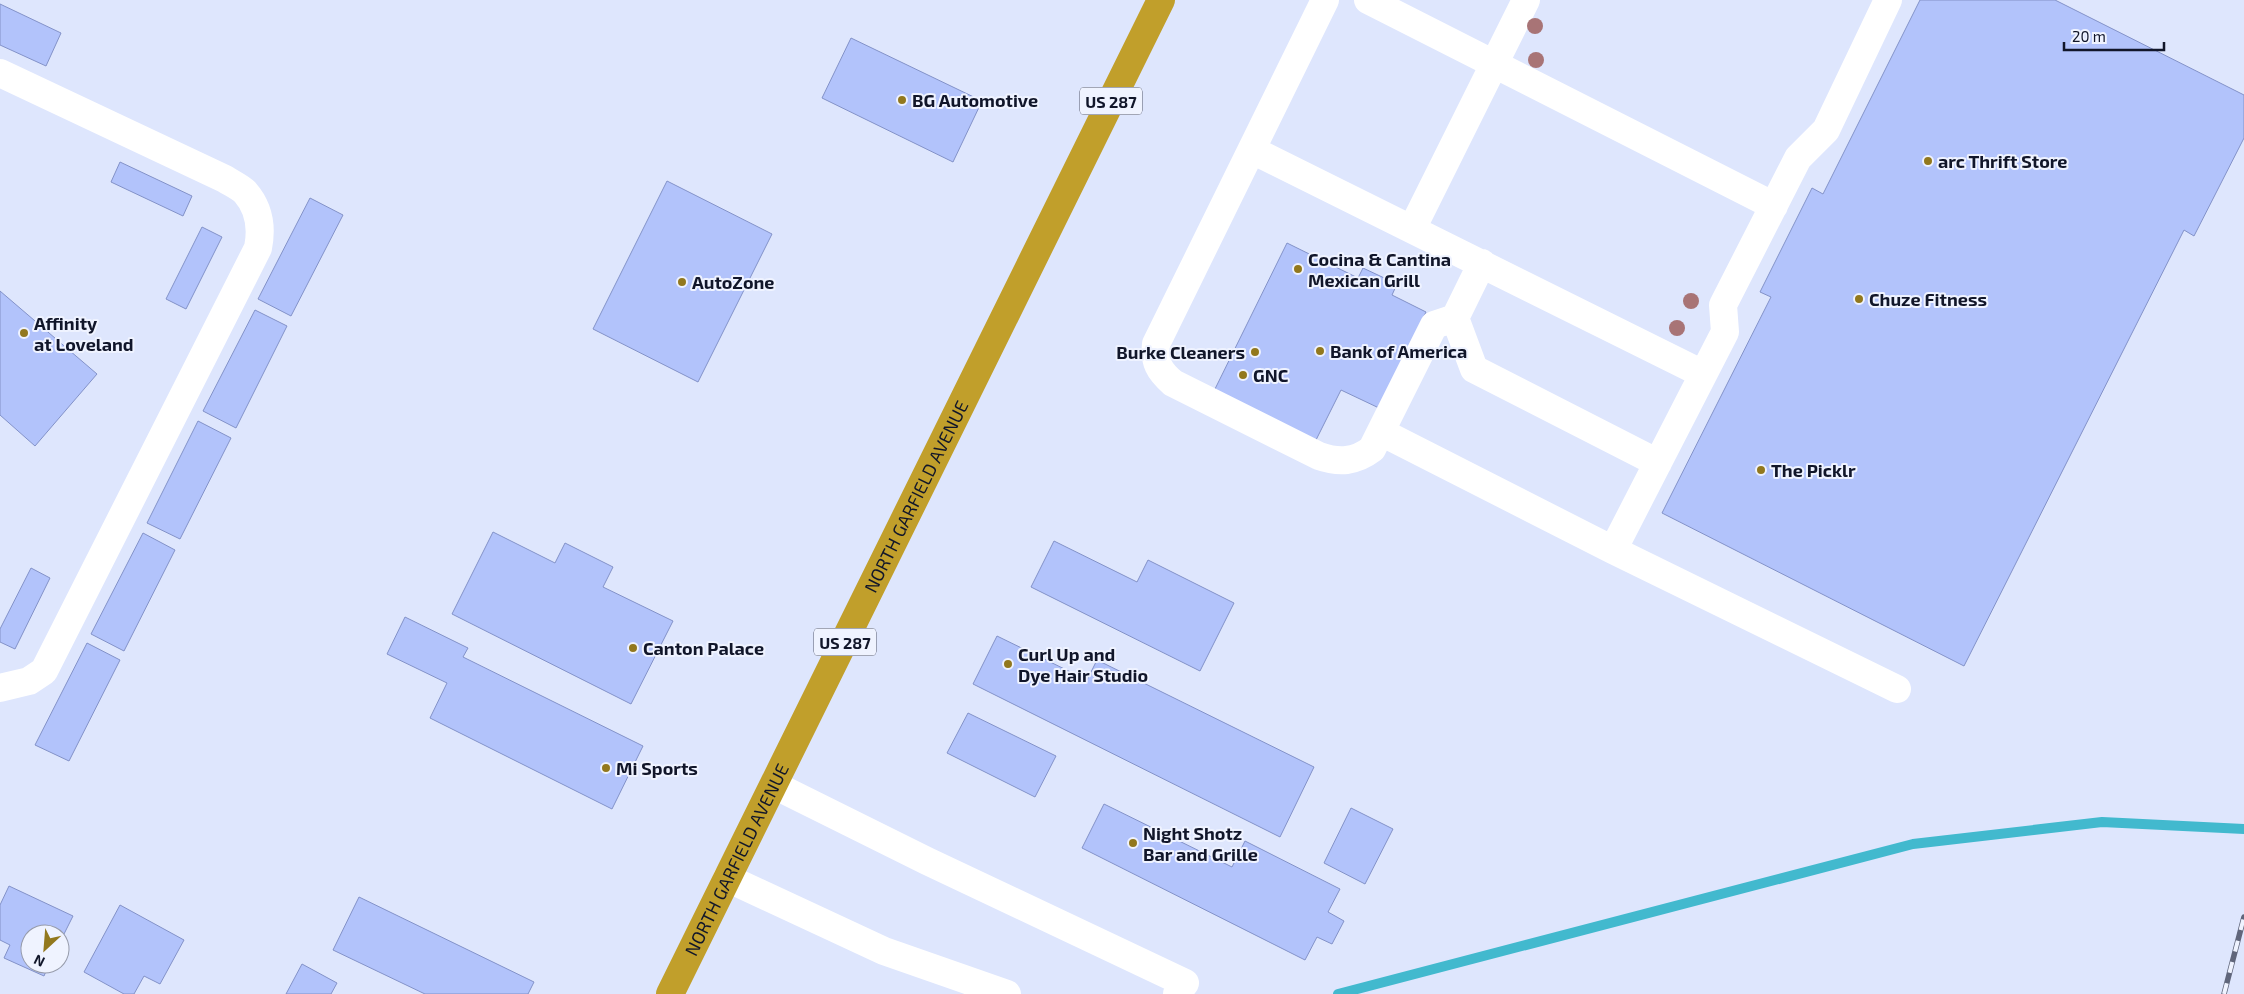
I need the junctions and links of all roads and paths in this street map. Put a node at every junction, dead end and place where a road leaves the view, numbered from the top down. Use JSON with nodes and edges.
{"nodes":[{"id":1,"x":1161,"y":0,"type":"edge"},
{"id":2,"x":1325,"y":0,"type":"edge"},
{"id":3,"x":1368,"y":0,"type":"edge"},
{"id":4,"x":1526,"y":0,"type":"edge"},
{"id":5,"x":1888,"y":0,"type":"edge"},
{"id":6,"x":1494,"y":63,"type":"junction"},
{"id":7,"x":0,"y":73,"type":"edge"},
{"id":8,"x":1252,"y":150,"type":"junction"},
{"id":9,"x":1774,"y":206,"type":"junction"},
{"id":10,"x":1412,"y":228,"type":"junction"},
{"id":11,"x":1482,"y":263,"type":"junction"},
{"id":12,"x":1455,"y":318,"type":"junction"},
{"id":13,"x":1704,"y":374,"type":"junction"},
{"id":14,"x":1381,"y":432,"type":"junction"},
{"id":15,"x":1658,"y":463,"type":"junction"},
{"id":16,"x":1614,"y":550,"type":"junction"},
{"id":17,"x":0,"y":688,"type":"edge"},
{"id":18,"x":1897,"y":690,"type":"dead end"},
{"id":19,"x":774,"y":785,"type":"junction"},
{"id":20,"x":727,"y":878,"type":"junction"},
{"id":21,"x":670,"y":994,"type":"edge"},
{"id":22,"x":1007,"y":994,"type":"edge"},
{"id":23,"x":1177,"y":994,"type":"edge"}],
"edges":[{"from":1,"to":19,"type":"highway","name":"NORTH GARFIELD AVENUE","number":"US 287"},
{"from":2,"to":8,"type":"lane"},
{"from":3,"to":6,"type":"lane"},
{"from":4,"to":6,"type":"lane"},
{"from":5,"to":9,"type":"lane"},
{"from":6,"to":9,"type":"lane"},
{"from":6,"to":10,"type":"lane"},
{"from":7,"to":17,"type":"lane"},
{"from":8,"to":10,"type":"lane"},
{"from":8,"to":14,"type":"lane"},
{"from":9,"to":13,"type":"lane"},
{"from":10,"to":11,"type":"lane"},
{"from":11,"to":12,"type":"lane"},
{"from":11,"to":13,"type":"lane"},
{"from":12,"to":14,"type":"lane"},
{"from":12,"to":15,"type":"lane"},
{"from":13,"to":15,"type":"lane"},
{"from":14,"to":16,"type":"lane"},
{"from":15,"to":16,"type":"lane"},
{"from":16,"to":18,"type":"lane"},
{"from":19,"to":20,"type":"highway","name":"NORTH GARFIELD AVENUE","number":"US 287"},
{"from":19,"to":23,"type":"lane"},
{"from":20,"to":21,"type":"highway","name":"NORTH GARFIELD AVENUE","number":"US 287"},
{"from":20,"to":22,"type":"lane"}]}
